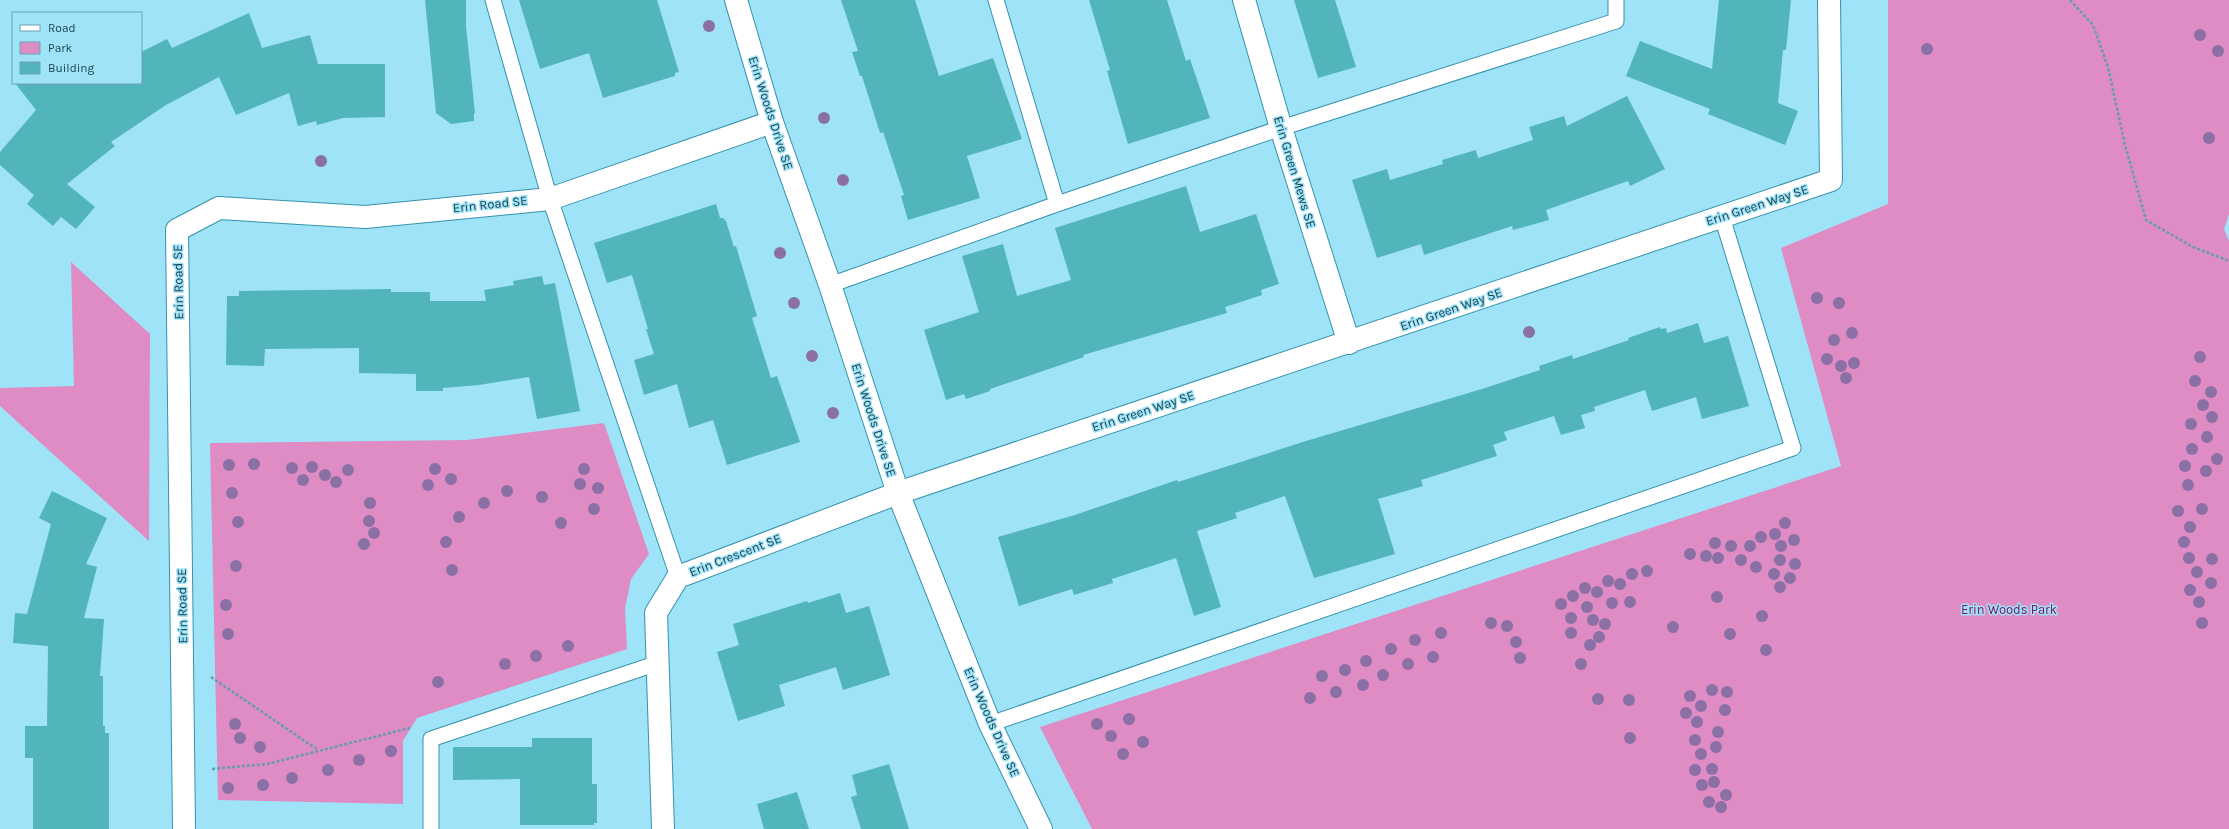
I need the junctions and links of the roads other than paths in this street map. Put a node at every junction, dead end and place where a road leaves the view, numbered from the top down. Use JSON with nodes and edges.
{"nodes":[{"id":1,"x":493,"y":0,"type":"edge"},
{"id":2,"x":736,"y":0,"type":"edge"},
{"id":3,"x":996,"y":0,"type":"edge"},
{"id":4,"x":1244,"y":0,"type":"edge"},
{"id":5,"x":1616,"y":0,"type":"edge"},
{"id":6,"x":1829,"y":0,"type":"edge"},
{"id":7,"x":772,"y":122,"type":"junction"},
{"id":8,"x":1281,"y":128,"type":"junction"},
{"id":9,"x":550,"y":199,"type":"junction"},
{"id":10,"x":1057,"y":204,"type":"junction"},
{"id":11,"x":1722,"y":217,"type":"junction"},
{"id":12,"x":830,"y":284,"type":"junction"},
{"id":13,"x":1349,"y":343,"type":"junction"},
{"id":14,"x":898,"y":493,"type":"junction"},
{"id":15,"x":678,"y":576,"type":"junction"},
{"id":16,"x":658,"y":663,"type":"junction"},
{"id":17,"x":990,"y":724,"type":"junction"},
{"id":18,"x":184,"y":829,"type":"edge"},
{"id":19,"x":431,"y":829,"type":"edge"},
{"id":20,"x":663,"y":829,"type":"edge"},
{"id":21,"x":1041,"y":829,"type":"edge"}],
"edges":[{"from":1,"to":9,"type":"lane"},
{"from":2,"to":7,"type":"street","name":"Erin Woods Drive SE"},
{"from":3,"to":10,"type":"lane"},
{"from":4,"to":8,"type":"street","name":"Erin Green Mews SE"},
{"from":5,"to":8,"type":"lane"},
{"from":6,"to":11,"type":"street","name":"Erin Green Way SE"},
{"from":7,"to":9,"type":"street","name":"Erin Road SE"},
{"from":7,"to":12,"type":"street","name":"Erin Woods Drive SE"},
{"from":8,"to":10,"type":"lane"},
{"from":8,"to":13,"type":"street","name":"Erin Green Mews SE"},
{"from":9,"to":15,"type":"lane"},
{"from":9,"to":18,"type":"street","name":"Erin Road SE"},
{"from":10,"to":12,"type":"lane"},
{"from":11,"to":13,"type":"street","name":"Erin Green Way SE"},
{"from":11,"to":17,"type":"lane"},
{"from":12,"to":14,"type":"street","name":"Erin Woods Drive SE"},
{"from":13,"to":14,"type":"street","name":"Erin Green Way SE"},
{"from":14,"to":15,"type":"street","name":"Erin Crescent SE"},
{"from":14,"to":17,"type":"street","name":"Erin Woods Drive SE"},
{"from":15,"to":16,"type":"street","name":"Erin Crescent SE"},
{"from":16,"to":19,"type":"lane"},
{"from":16,"to":20,"type":"street","name":"Erin Crescent SE"},
{"from":17,"to":21,"type":"street","name":"Erin Woods Drive SE"}]}
